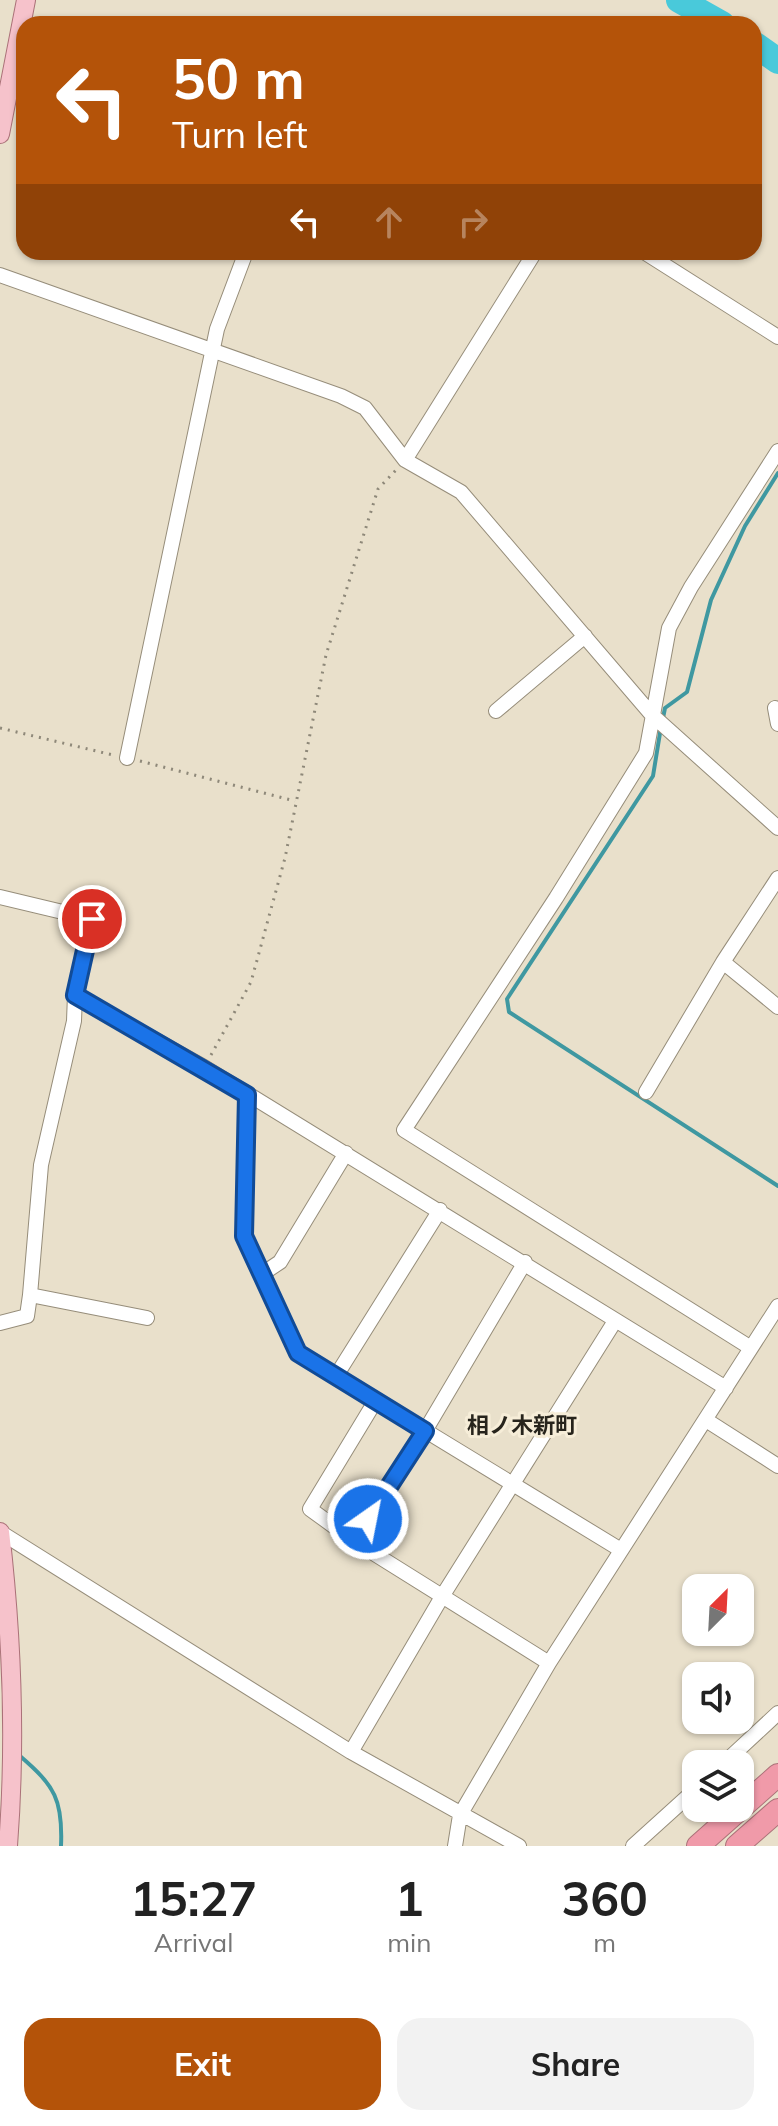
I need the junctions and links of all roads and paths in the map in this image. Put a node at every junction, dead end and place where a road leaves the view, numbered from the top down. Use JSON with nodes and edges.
{"nodes":[{"id":1,"x":16,"y":52,"type":"edge"},
{"id":2,"x":0,"y":134,"type":"edge"},
{"id":3,"x":243,"y":260,"type":"edge"},
{"id":4,"x":530,"y":260,"type":"edge"},
{"id":5,"x":657,"y":260,"type":"edge"},
{"id":6,"x":0,"y":275,"type":"edge"},
{"id":7,"x":778,"y":337,"type":"edge"},
{"id":8,"x":214,"y":350,"type":"junction"},
{"id":9,"x":778,"y":451,"type":"edge"},
{"id":10,"x":405,"y":460,"type":"junction"},
{"id":11,"x":585,"y":636,"type":"junction"},
{"id":12,"x":775,"y":708,"type":"dead end"},
{"id":13,"x":496,"y":711,"type":"dead end"},
{"id":14,"x":652,"y":715,"type":"junction"},
{"id":15,"x":778,"y":724,"type":"edge"},
{"id":16,"x":0,"y":728,"type":"edge"},
{"id":17,"x":127,"y":758,"type":"junction"},
{"id":18,"x":295,"y":801,"type":"junction"},
{"id":19,"x":778,"y":828,"type":"edge"},
{"id":20,"x":778,"y":878,"type":"edge"},
{"id":21,"x":0,"y":897,"type":"edge"},
{"id":22,"x":723,"y":962,"type":"junction"},
{"id":23,"x":75,"y":995,"type":"junction"},
{"id":24,"x":778,"y":1007,"type":"edge"},
{"id":25,"x":204,"y":1067,"type":"junction"},
{"id":26,"x":646,"y":1092,"type":"dead end"},
{"id":27,"x":247,"y":1095,"type":"junction"},
{"id":28,"x":346,"y":1153,"type":"junction"},
{"id":29,"x":440,"y":1210,"type":"junction"},
{"id":30,"x":525,"y":1262,"type":"junction"},
{"id":31,"x":262,"y":1274,"type":"junction"},
{"id":32,"x":30,"y":1295,"type":"junction"},
{"id":33,"x":778,"y":1306,"type":"edge"},
{"id":34,"x":147,"y":1318,"type":"dead end"},
{"id":35,"x":615,"y":1321,"type":"junction"},
{"id":36,"x":0,"y":1323,"type":"edge"},
{"id":37,"x":751,"y":1348,"type":"junction"},
{"id":38,"x":336,"y":1376,"type":"junction"},
{"id":39,"x":726,"y":1388,"type":"junction"},
{"id":40,"x":376,"y":1400,"type":"junction"},
{"id":41,"x":706,"y":1420,"type":"junction"},
{"id":42,"x":425,"y":1431,"type":"junction"},
{"id":43,"x":778,"y":1466,"type":"edge"},
{"id":44,"x":512,"y":1484,"type":"junction"},
{"id":45,"x":0,"y":1532,"type":"edge"},
{"id":46,"x":354,"y":1541,"type":"junction"},
{"id":47,"x":621,"y":1550,"type":"junction"},
{"id":48,"x":443,"y":1595,"type":"junction"},
{"id":49,"x":549,"y":1663,"type":"junction"},
{"id":50,"x":778,"y":1713,"type":"edge"},
{"id":51,"x":738,"y":1750,"type":"edge"},
{"id":52,"x":351,"y":1752,"type":"junction"},
{"id":53,"x":778,"y":1775,"type":"edge"},
{"id":54,"x":682,"y":1802,"type":"edge"},
{"id":55,"x":778,"y":1810,"type":"edge"},
{"id":56,"x":460,"y":1815,"type":"junction"},
{"id":57,"x":8,"y":1846,"type":"edge"},
{"id":58,"x":455,"y":1846,"type":"edge"},
{"id":59,"x":519,"y":1846,"type":"edge"},
{"id":60,"x":633,"y":1846,"type":"edge"},
{"id":61,"x":698,"y":1846,"type":"edge"},
{"id":62,"x":737,"y":1846,"type":"edge"}],
"edges":[{"from":1,"to":2,"type":"main road"},
{"from":3,"to":8,"type":"street"},
{"from":4,"to":10,"type":"street"},
{"from":5,"to":7,"type":"street"},
{"from":6,"to":8,"type":"street"},
{"from":8,"to":10,"type":"street"},
{"from":8,"to":17,"type":"street"},
{"from":9,"to":14,"type":"street"},
{"from":10,"to":11,"type":"street"},
{"from":10,"to":18,"type":"path"},
{"from":11,"to":13,"type":"street"},
{"from":11,"to":14,"type":"street"},
{"from":12,"to":15,"type":"street"},
{"from":14,"to":19,"type":"street"},
{"from":14,"to":37,"type":"street"},
{"from":16,"to":17,"type":"path"},
{"from":17,"to":18,"type":"path"},
{"from":18,"to":25,"type":"path"},
{"from":20,"to":22,"type":"street"},
{"from":21,"to":23,"type":"street"},
{"from":22,"to":24,"type":"street"},
{"from":22,"to":26,"type":"street"},
{"from":23,"to":25,"type":"street"},
{"from":23,"to":32,"type":"street"},
{"from":25,"to":27,"type":"street"},
{"from":27,"to":28,"type":"street"},
{"from":27,"to":31,"type":"street"},
{"from":28,"to":29,"type":"street"},
{"from":28,"to":31,"type":"street"},
{"from":29,"to":30,"type":"street"},
{"from":29,"to":38,"type":"street"},
{"from":30,"to":35,"type":"street"},
{"from":30,"to":42,"type":"street"},
{"from":31,"to":38,"type":"street"},
{"from":32,"to":34,"type":"street"},
{"from":32,"to":36,"type":"street"},
{"from":33,"to":37,"type":"street"},
{"from":35,"to":39,"type":"street"},
{"from":35,"to":44,"type":"street"},
{"from":37,"to":39,"type":"street"},
{"from":38,"to":40,"type":"street"},
{"from":39,"to":41,"type":"street"},
{"from":40,"to":42,"type":"street"},
{"from":40,"to":46,"type":"street"},
{"from":41,"to":43,"type":"street"},
{"from":41,"to":47,"type":"street"},
{"from":42,"to":44,"type":"street"},
{"from":42,"to":46,"type":"street"},
{"from":44,"to":47,"type":"street"},
{"from":44,"to":48,"type":"street"},
{"from":45,"to":52,"type":"street"},
{"from":45,"to":57,"type":"main road"},
{"from":46,"to":48,"type":"street"},
{"from":47,"to":49,"type":"street"},
{"from":48,"to":49,"type":"street"},
{"from":48,"to":52,"type":"street"},
{"from":49,"to":56,"type":"street"},
{"from":50,"to":51,"type":"street"},
{"from":52,"to":56,"type":"street"},
{"from":53,"to":61,"type":"highway"},
{"from":54,"to":60,"type":"street"},
{"from":55,"to":62,"type":"highway"},
{"from":56,"to":58,"type":"street"},
{"from":56,"to":59,"type":"street"}]}
